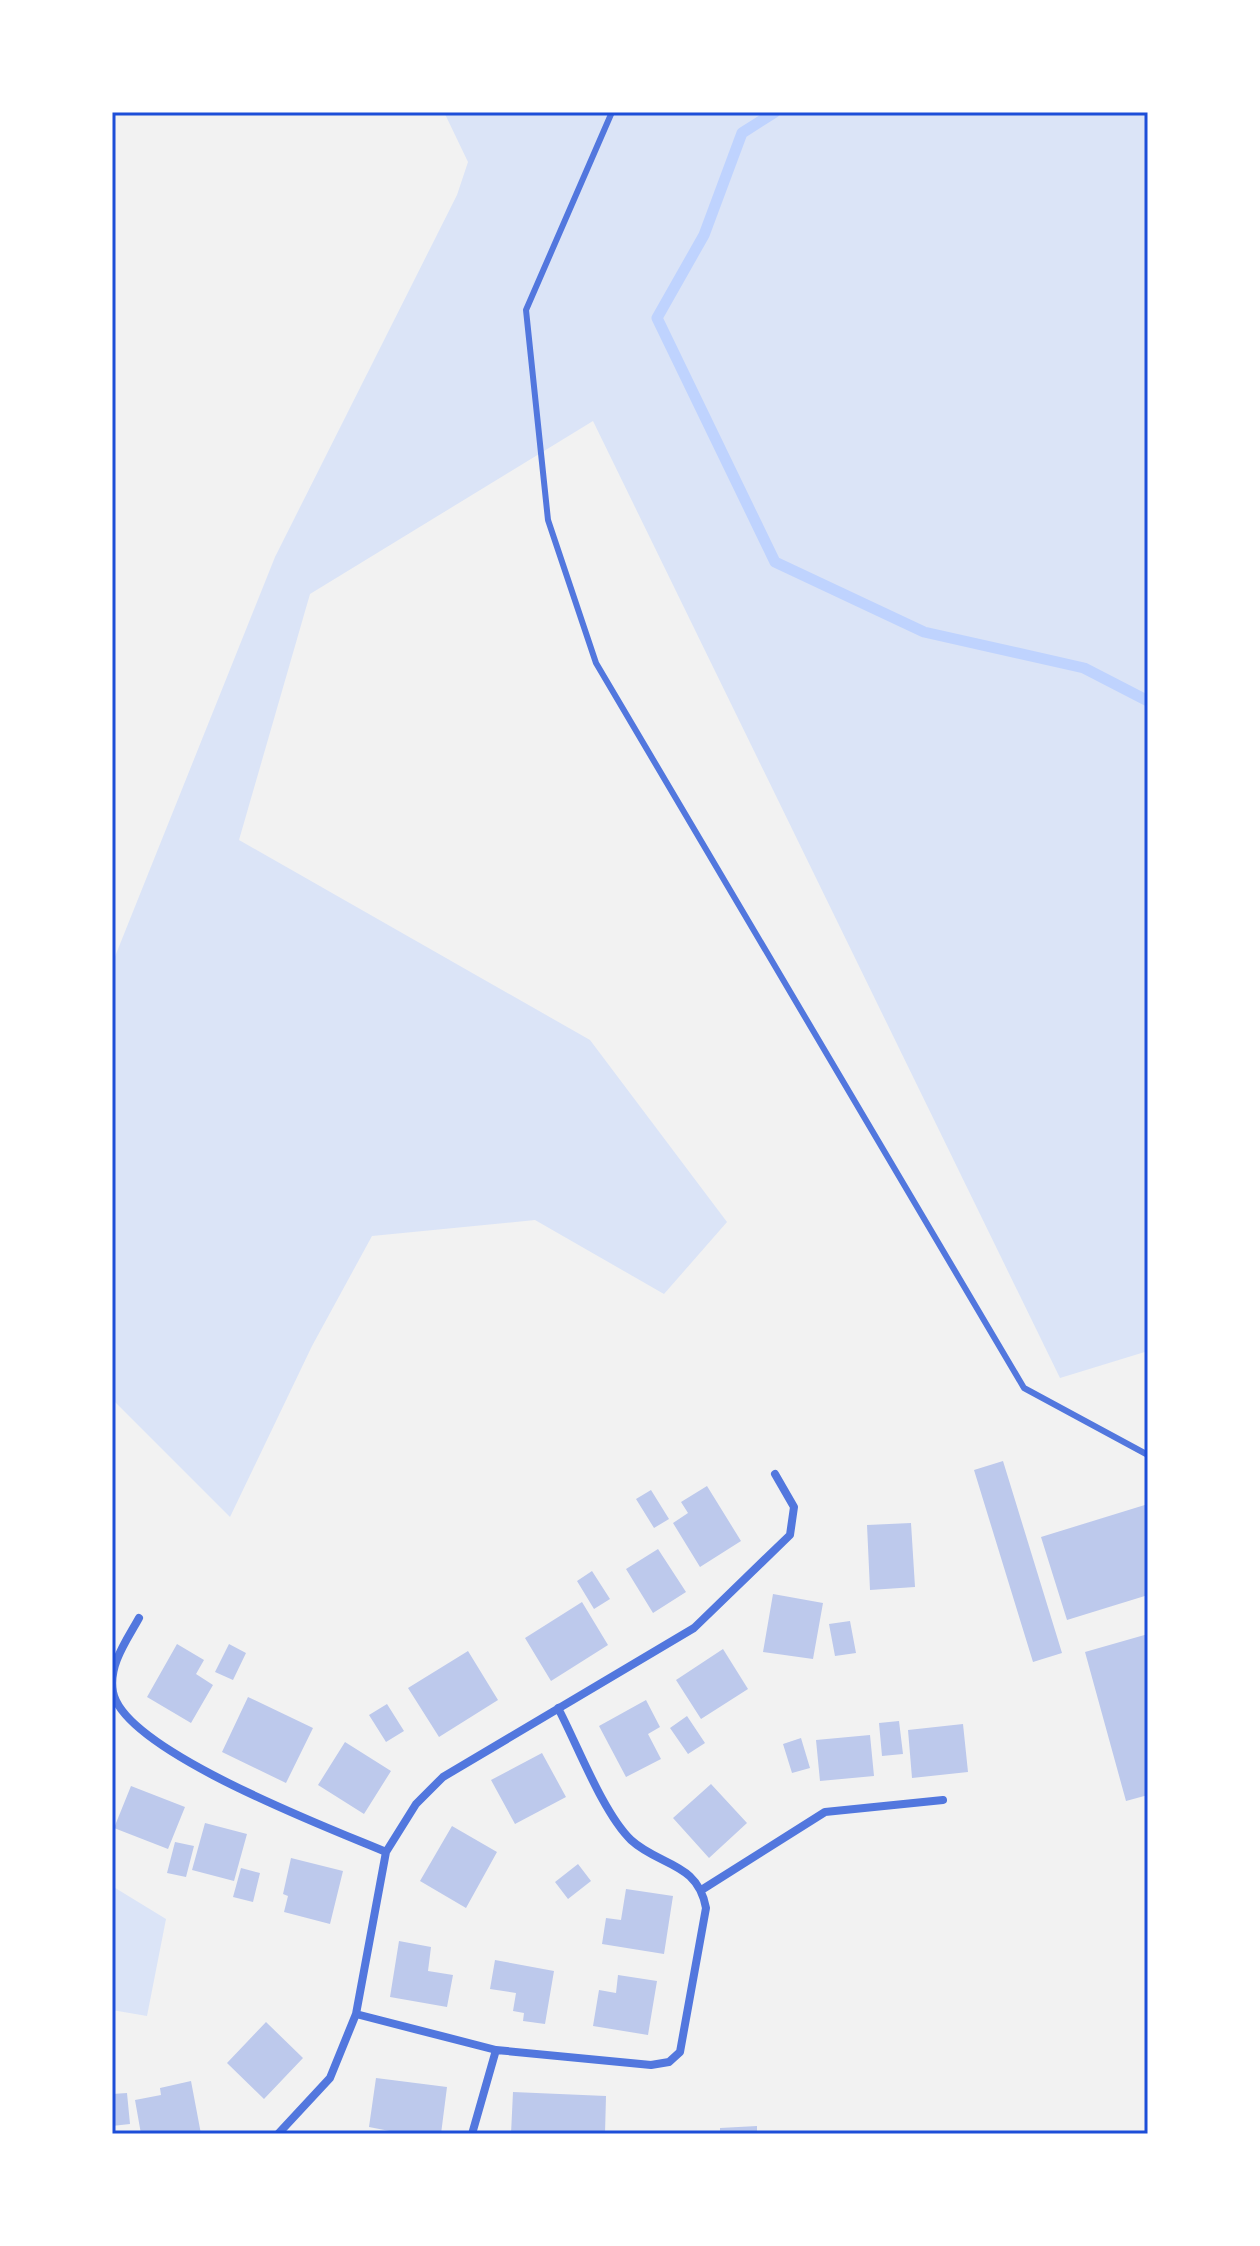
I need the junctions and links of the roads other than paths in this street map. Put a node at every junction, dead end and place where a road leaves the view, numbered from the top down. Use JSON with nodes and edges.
{"nodes":[{"id":1,"x":612,"y":112,"type":"edge"},
{"id":2,"x":1148,"y":1455,"type":"edge"},
{"id":3,"x":775,"y":1474,"type":"dead end"},
{"id":4,"x":139,"y":1618,"type":"dead end"},
{"id":5,"x":558,"y":1708,"type":"junction"},
{"id":6,"x":943,"y":1800,"type":"dead end"},
{"id":7,"x":386,"y":1852,"type":"junction"},
{"id":8,"x":703,"y":1889,"type":"junction"},
{"id":9,"x":356,"y":2014,"type":"junction"},
{"id":10,"x":496,"y":2050,"type":"junction"},
{"id":11,"x":278,"y":2134,"type":"edge"},
{"id":12,"x":472,"y":2134,"type":"edge"}],
"edges":[{"from":1,"to":2,"type":"lane"},
{"from":3,"to":5,"type":"street"},
{"from":4,"to":7,"type":"street"},
{"from":5,"to":7,"type":"street"},
{"from":5,"to":8,"type":"street"},
{"from":6,"to":8,"type":"street"},
{"from":7,"to":9,"type":"street"},
{"from":8,"to":10,"type":"street"},
{"from":9,"to":10,"type":"street"},
{"from":9,"to":11,"type":"street"},
{"from":10,"to":12,"type":"street"}]}
